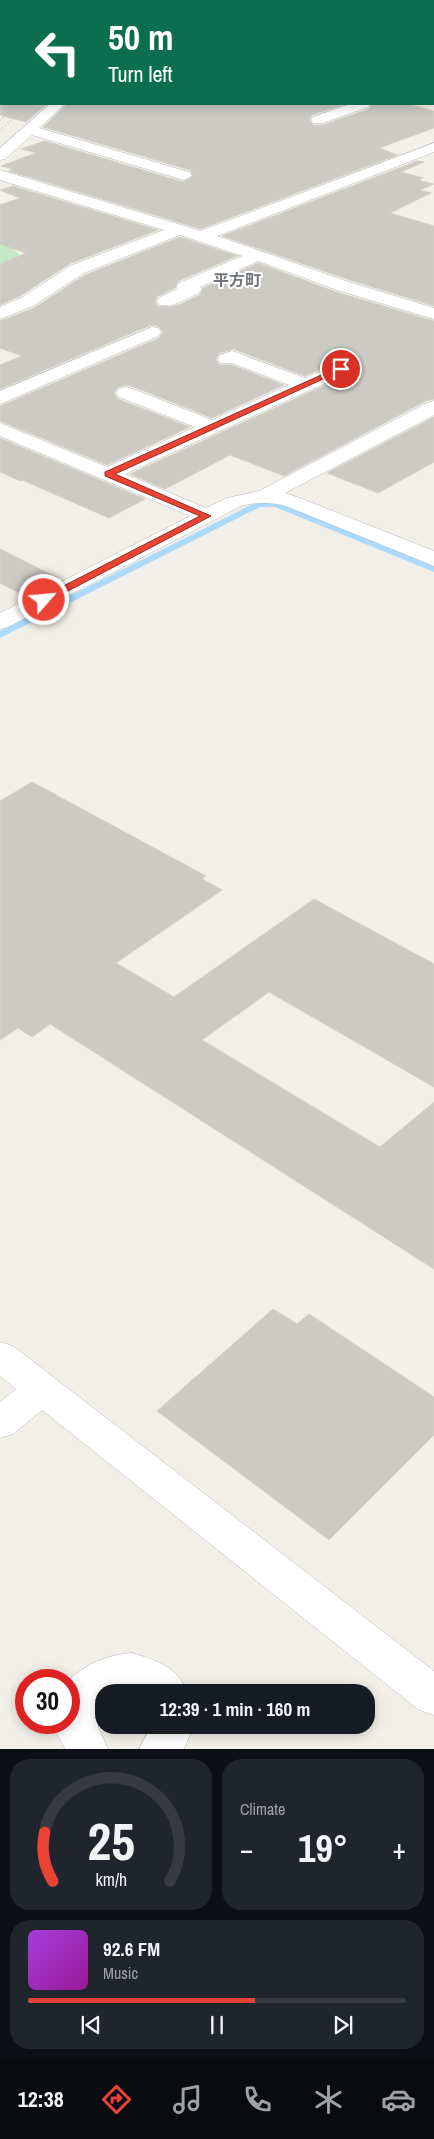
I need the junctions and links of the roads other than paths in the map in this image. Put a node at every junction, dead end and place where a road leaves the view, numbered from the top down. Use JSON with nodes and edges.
{"nodes":[{"id":1,"x":57,"y":105,"type":"edge"},
{"id":2,"x":360,"y":105,"type":"edge"},
{"id":3,"x":318,"y":120,"type":"dead end"},
{"id":4,"x":29,"y":130,"type":"junction"},
{"id":5,"x":434,"y":147,"type":"edge"},
{"id":6,"x":0,"y":156,"type":"edge"},
{"id":7,"x":0,"y":175,"type":"edge"},
{"id":8,"x":184,"y":175,"type":"dead end"},
{"id":9,"x":177,"y":230,"type":"junction"},
{"id":10,"x":202,"y":236,"type":"junction"},
{"id":11,"x":256,"y":256,"type":"junction"},
{"id":12,"x":166,"y":301,"type":"dead end"},
{"id":13,"x":0,"y":314,"type":"edge"},
{"id":14,"x":434,"y":314,"type":"edge"},
{"id":15,"x":152,"y":332,"type":"dead end"},
{"id":16,"x":227,"y":359,"type":"dead end"},
{"id":17,"x":349,"y":371,"type":"dead end"},
{"id":18,"x":306,"y":385,"type":"junction"},
{"id":19,"x":126,"y":392,"type":"dead end"},
{"id":20,"x":0,"y":398,"type":"edge"},
{"id":21,"x":434,"y":408,"type":"edge"},
{"id":22,"x":212,"y":427,"type":"junction"},
{"id":23,"x":0,"y":430,"type":"edge"},
{"id":24,"x":108,"y":474,"type":"junction"},
{"id":25,"x":264,"y":496,"type":"junction"},
{"id":26,"x":207,"y":516,"type":"junction"},
{"id":27,"x":434,"y":559,"type":"edge"},
{"id":28,"x":4,"y":617,"type":"edge"},
{"id":29,"x":0,"y":1356,"type":"edge"},
{"id":30,"x":42,"y":1389,"type":"junction"},
{"id":31,"x":0,"y":1423,"type":"edge"},
{"id":32,"x":159,"y":1684,"type":"edge"},
{"id":33,"x":434,"y":1696,"type":"edge"},
{"id":34,"x":169,"y":1734,"type":"edge"},
{"id":35,"x":74,"y":1744,"type":"edge"},
{"id":36,"x":160,"y":1749,"type":"edge"}],
"edges":[{"from":1,"to":4,"type":"street"},
{"from":2,"to":3,"type":"street"},
{"from":4,"to":6,"type":"street"},
{"from":4,"to":8,"type":"street"},
{"from":5,"to":10,"type":"street"},
{"from":7,"to":9,"type":"street"},
{"from":9,"to":10,"type":"street"},
{"from":9,"to":13,"type":"street"},
{"from":10,"to":11,"type":"street"},
{"from":11,"to":12,"type":"street"},
{"from":11,"to":14,"type":"street"},
{"from":15,"to":20,"type":"street"},
{"from":16,"to":18,"type":"street"},
{"from":17,"to":18,"type":"street"},
{"from":18,"to":22,"type":"street"},
{"from":19,"to":22,"type":"street"},
{"from":21,"to":25,"type":"street"},
{"from":22,"to":24,"type":"street"},
{"from":23,"to":24,"type":"street"},
{"from":24,"to":26,"type":"street"},
{"from":25,"to":26,"type":"street"},
{"from":25,"to":27,"type":"street"},
{"from":26,"to":28,"type":"street"},
{"from":29,"to":30,"type":"street"},
{"from":30,"to":31,"type":"street"},
{"from":30,"to":33,"type":"street"},
{"from":32,"to":35,"type":"street"},
{"from":34,"to":36,"type":"street"}]}
